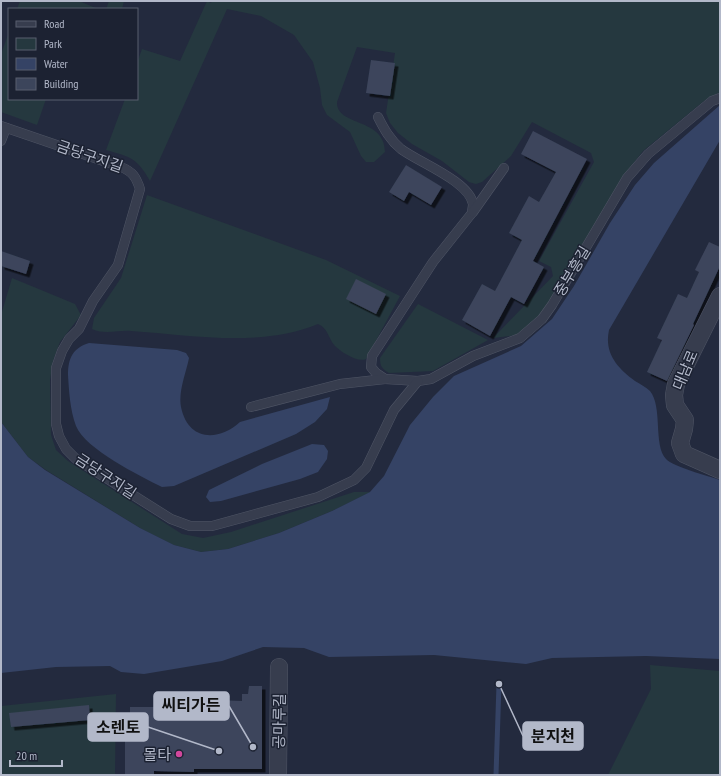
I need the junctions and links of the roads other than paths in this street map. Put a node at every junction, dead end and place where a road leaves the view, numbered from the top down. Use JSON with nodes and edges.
{"nodes":[{"id":1,"x":720,"y":98,"type":"edge"},
{"id":2,"x":378,"y":117,"type":"dead end"},
{"id":3,"x":3,"y":127,"type":"edge"},
{"id":4,"x":1,"y":141,"type":"edge"},
{"id":5,"x":504,"y":168,"type":"dead end"},
{"id":6,"x":472,"y":213,"type":"junction"},
{"id":7,"x":720,"y":296,"type":"edge"},
{"id":8,"x":385,"y":379,"type":"junction"},
{"id":9,"x":418,"y":381,"type":"junction"},
{"id":10,"x":252,"y":407,"type":"dead end"},
{"id":11,"x":720,"y":470,"type":"edge"},
{"id":12,"x":279,"y":667,"type":"dead end"},
{"id":13,"x":278,"y":775,"type":"edge"}],
"edges":[{"from":1,"to":9,"type":"lane","name":"중부흥길"},
{"from":2,"to":6,"type":"lane"},
{"from":3,"to":4,"type":"lane","name":"금당구지길"},
{"from":3,"to":9,"type":"lane","name":"금당구지길"},
{"from":5,"to":6,"type":"lane"},
{"from":6,"to":8,"type":"lane"},
{"from":7,"to":11,"type":"street","name":"대남로"},
{"from":8,"to":9,"type":"lane","name":"중부흥길"},
{"from":8,"to":10,"type":"lane","name":"중부흥길"},
{"from":12,"to":13,"type":"street","name":"공마루길"}]}
